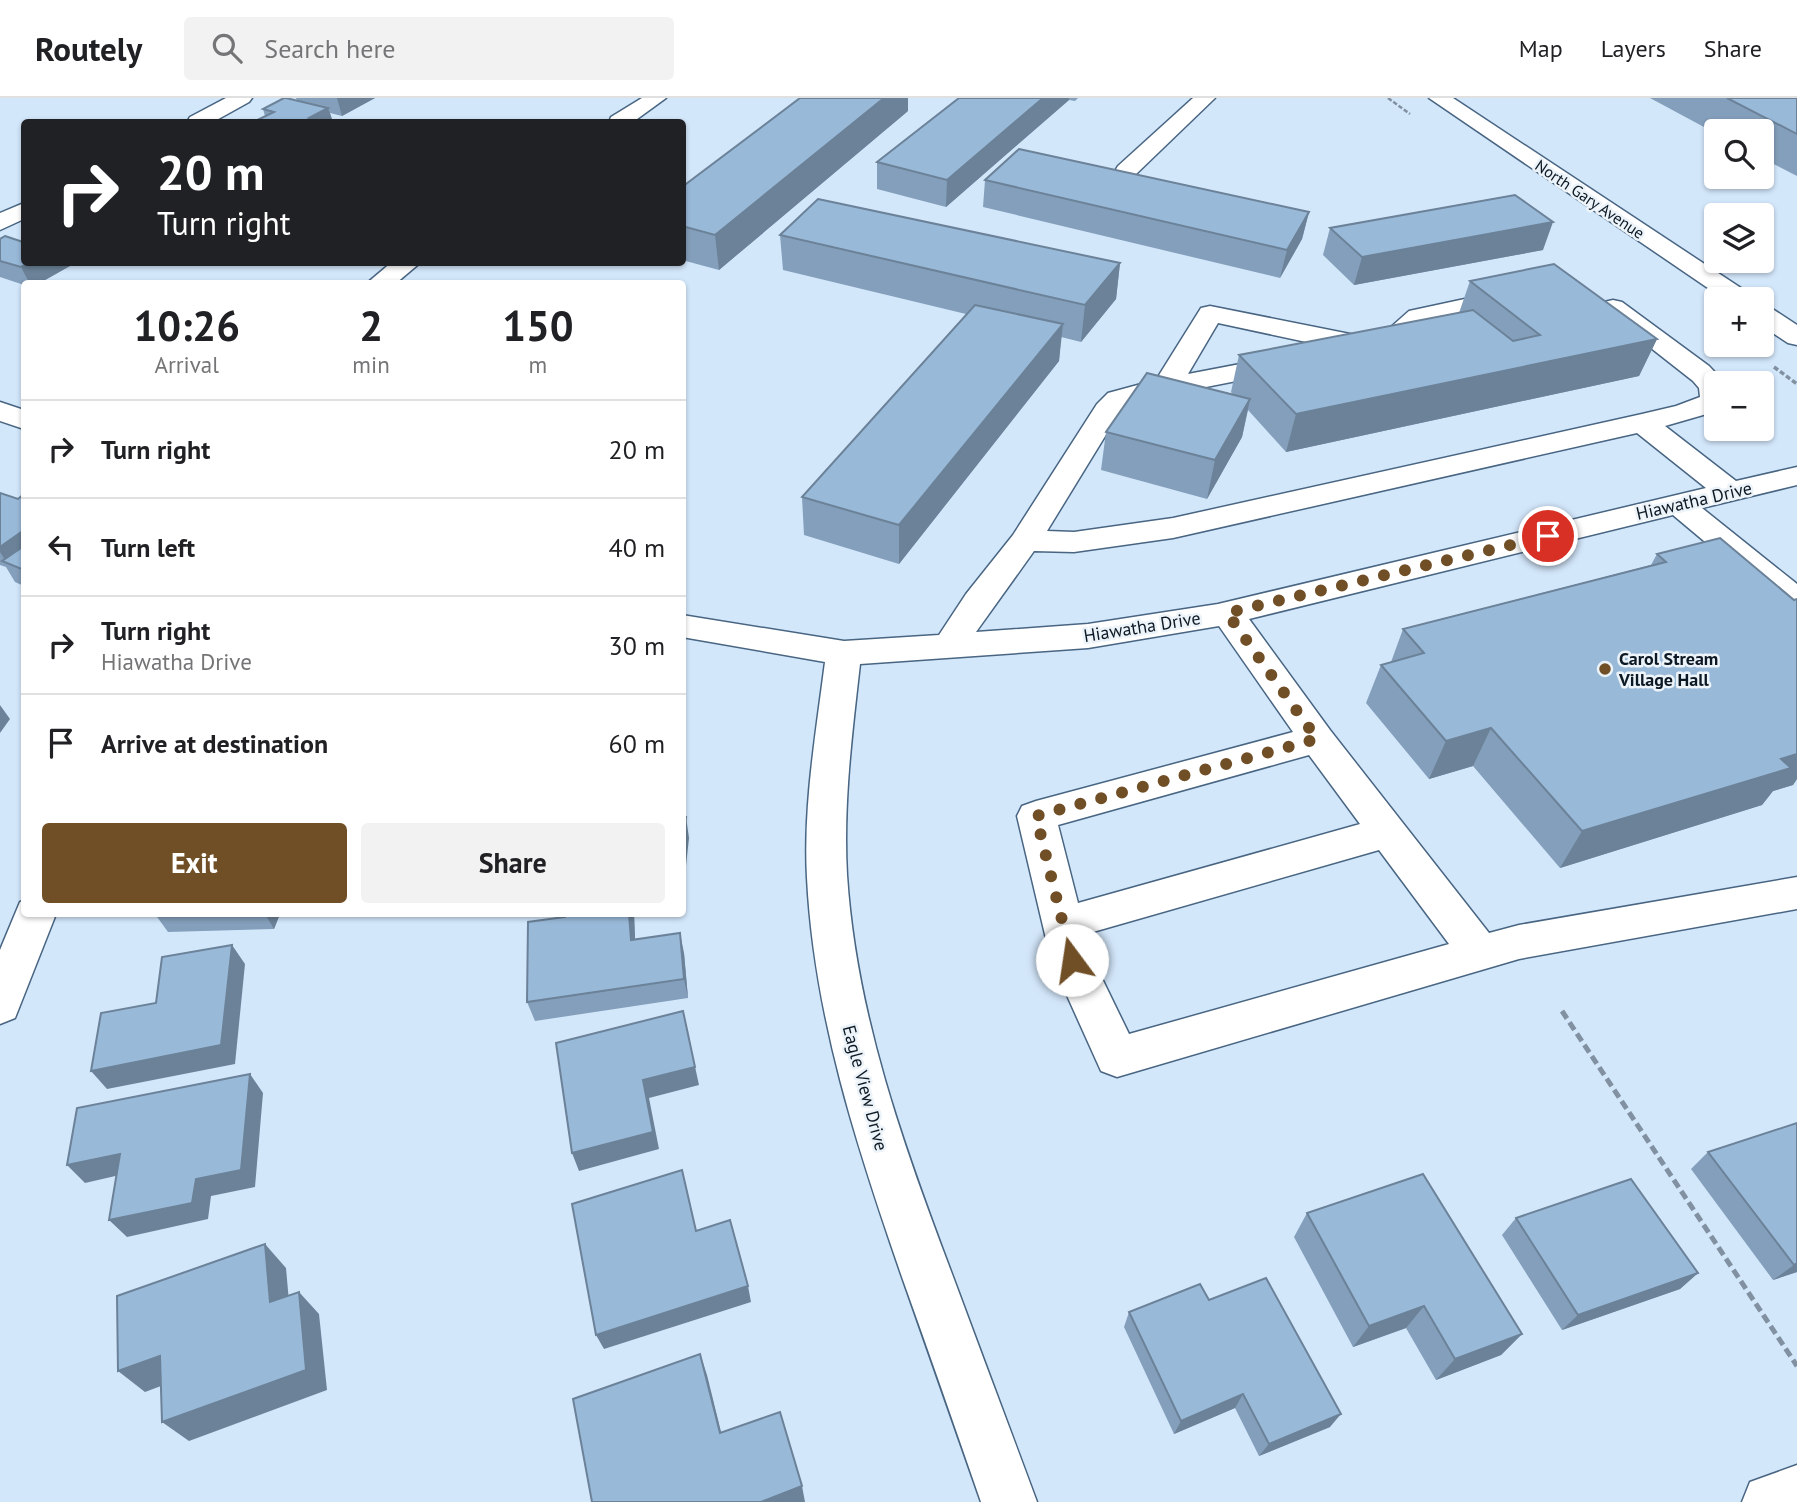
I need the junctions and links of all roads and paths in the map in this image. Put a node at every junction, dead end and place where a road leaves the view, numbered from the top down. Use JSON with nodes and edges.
{"nodes":[{"id":1,"x":242,"y":98,"type":"edge"},
{"id":2,"x":656,"y":98,"type":"edge"},
{"id":3,"x":1205,"y":98,"type":"edge"},
{"id":4,"x":1439,"y":98,"type":"edge"},
{"id":5,"x":204,"y":119,"type":"edge"},
{"id":6,"x":624,"y":119,"type":"edge"},
{"id":7,"x":1126,"y":171,"type":"edge"},
{"id":8,"x":21,"y":212,"type":"edge"},
{"id":9,"x":0,"y":223,"type":"edge"},
{"id":10,"x":403,"y":266,"type":"edge"},
{"id":11,"x":384,"y":280,"type":"edge"},
{"id":12,"x":1723,"y":287,"type":"edge"},
{"id":13,"x":1534,"y":293,"type":"edge"},
{"id":14,"x":1589,"y":296,"type":"edge"},
{"id":15,"x":1774,"y":322,"type":"edge"},
{"id":16,"x":1797,"y":337,"type":"edge"},
{"id":17,"x":1369,"y":346,"type":"junction"},
{"id":18,"x":1166,"y":387,"type":"junction"},
{"id":19,"x":0,"y":411,"type":"edge"},
{"id":20,"x":21,"y":419,"type":"edge"},
{"id":21,"x":1642,"y":423,"type":"junction"},
{"id":22,"x":1797,"y":476,"type":"edge"},
{"id":23,"x":1730,"y":492,"type":"junction"},
{"id":24,"x":1678,"y":505,"type":"junction"},
{"id":25,"x":1025,"y":541,"type":"junction"},
{"id":26,"x":1797,"y":601,"type":"edge"},
{"id":27,"x":1227,"y":613,"type":"junction"},
{"id":28,"x":686,"y":627,"type":"edge"},
{"id":29,"x":950,"y":645,"type":"junction"},
{"id":30,"x":844,"y":653,"type":"junction"},
{"id":31,"x":1317,"y":739,"type":"junction"},
{"id":32,"x":1388,"y":832,"type":"junction"},
{"id":33,"x":1797,"y":894,"type":"edge"},
{"id":34,"x":34,"y":917,"type":"edge"},
{"id":35,"x":1063,"y":923,"type":"junction"},
{"id":36,"x":1481,"y":954,"type":"junction"},
{"id":37,"x":0,"y":1005,"type":"edge"},
{"id":38,"x":1562,"y":1011,"type":"dead end"},
{"id":39,"x":1797,"y":1366,"type":"edge"},
{"id":40,"x":1797,"y":1493,"type":"edge"},
{"id":41,"x":1009,"y":1502,"type":"edge"},
{"id":42,"x":1770,"y":1502,"type":"edge"}],
"edges":[{"from":1,"to":5,"type":"street"},
{"from":2,"to":6,"type":"street"},
{"from":3,"to":7,"type":"street"},
{"from":4,"to":12,"type":"street","name":"North Gary Avenue"},
{"from":8,"to":9,"type":"street"},
{"from":10,"to":11,"type":"street"},
{"from":13,"to":17,"type":"street"},
{"from":14,"to":21,"type":"street"},
{"from":15,"to":16,"type":"street"},
{"from":17,"to":18,"type":"street"},
{"from":17,"to":18,"type":"street"},
{"from":18,"to":25,"type":"street"},
{"from":19,"to":20,"type":"street"},
{"from":21,"to":23,"type":"street"},
{"from":21,"to":25,"type":"street"},
{"from":22,"to":23,"type":"street","name":"Hiawatha Drive"},
{"from":23,"to":24,"type":"street","name":"Hiawatha Drive"},
{"from":24,"to":26,"type":"street"},
{"from":24,"to":27,"type":"street","name":"Hiawatha Drive"},
{"from":25,"to":29,"type":"street"},
{"from":27,"to":29,"type":"street","name":"Hiawatha Drive"},
{"from":27,"to":31,"type":"street"},
{"from":28,"to":30,"type":"street","name":"Hiawatha Drive"},
{"from":29,"to":30,"type":"street","name":"Hiawatha Drive"},
{"from":30,"to":41,"type":"street","name":"Eagle View Drive"},
{"from":31,"to":32,"type":"street"},
{"from":31,"to":35,"type":"street"},
{"from":32,"to":35,"type":"street"},
{"from":32,"to":36,"type":"street"},
{"from":33,"to":36,"type":"street"},
{"from":34,"to":37,"type":"street"},
{"from":35,"to":36,"type":"street"},
{"from":38,"to":39,"type":"path"},
{"from":40,"to":42,"type":"street"}]}
